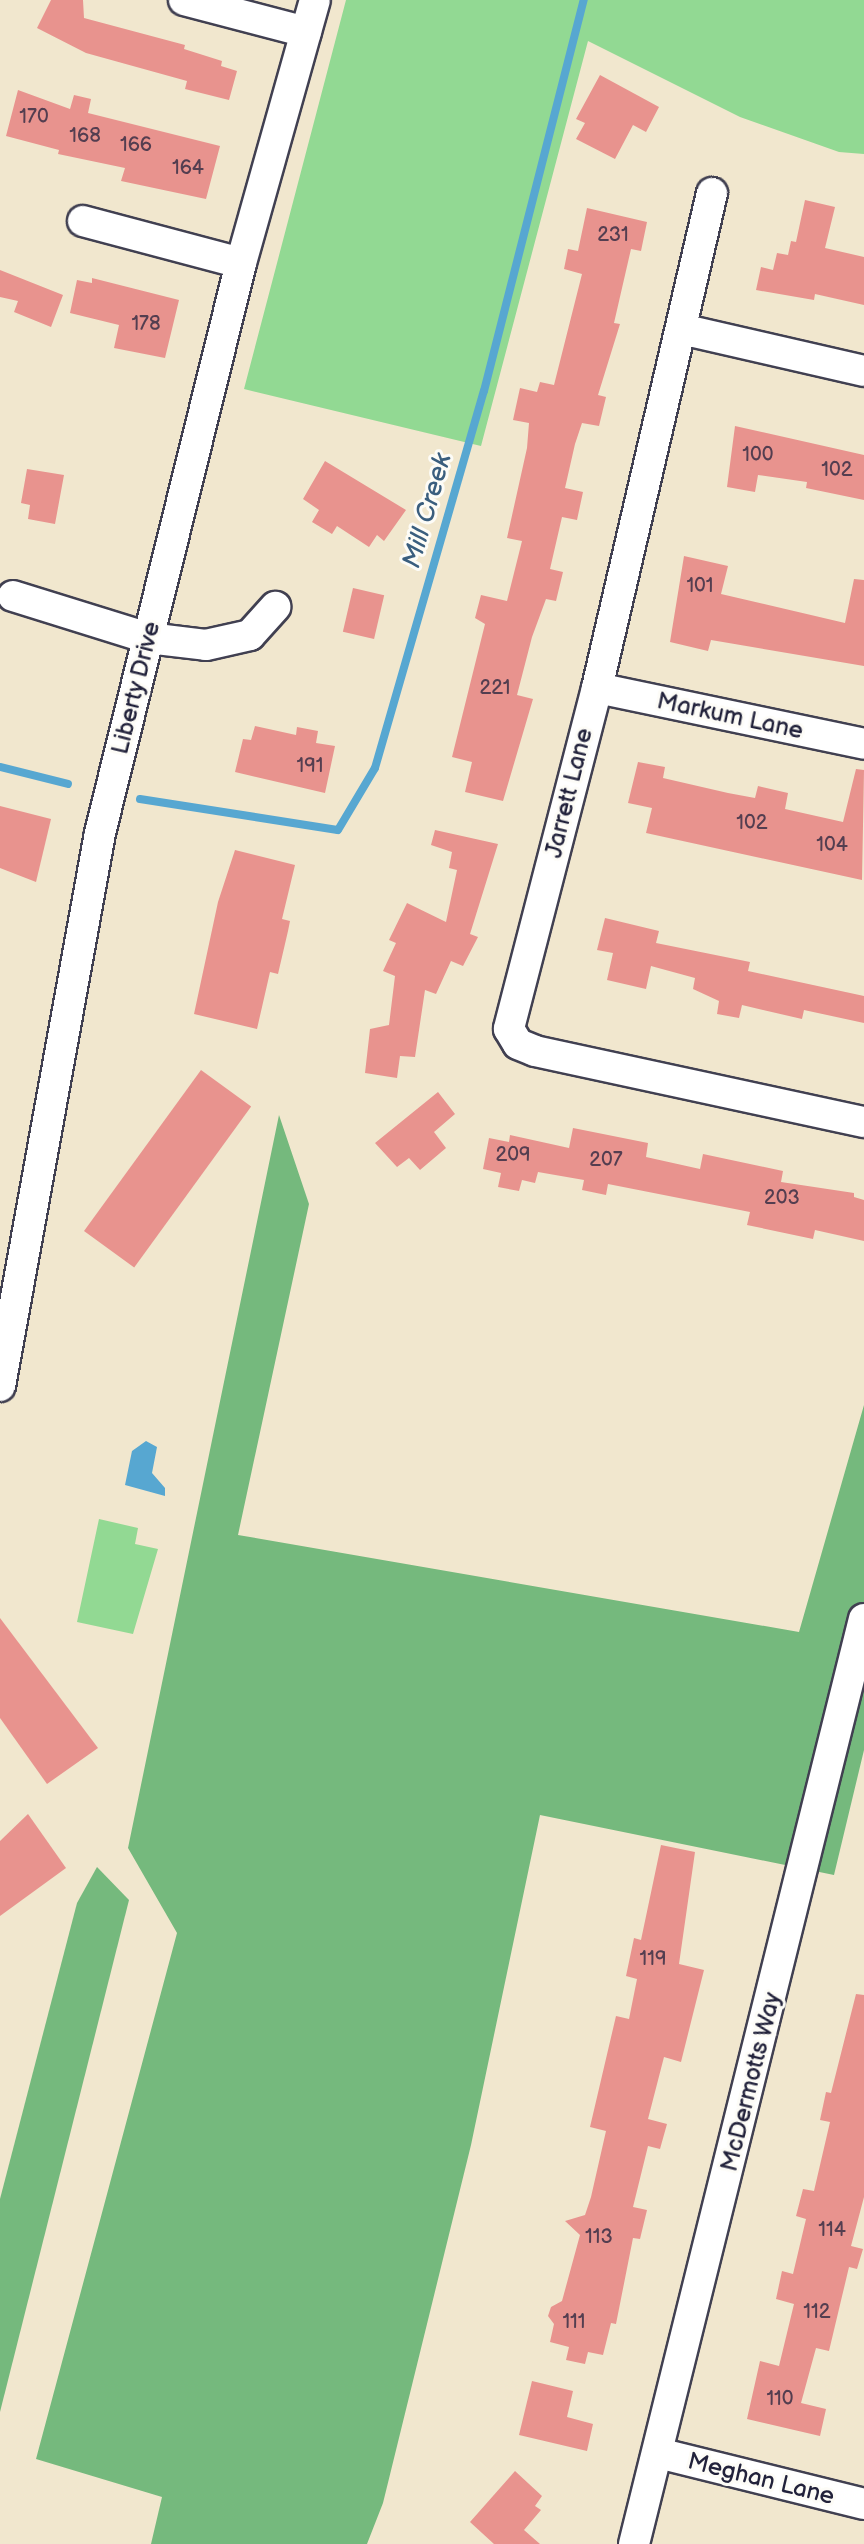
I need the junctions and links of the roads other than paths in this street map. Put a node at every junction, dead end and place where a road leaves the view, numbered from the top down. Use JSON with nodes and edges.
{"nodes":[{"id":1,"x":184,"y":0,"type":"edge"},
{"id":2,"x":315,"y":0,"type":"edge"},
{"id":3,"x":306,"y":32,"type":"junction"},
{"id":4,"x":712,"y":193,"type":"dead end"},
{"id":5,"x":83,"y":221,"type":"dead end"},
{"id":6,"x":241,"y":263,"type":"junction"},
{"id":7,"x":681,"y":329,"type":"junction"},
{"id":8,"x":864,"y":371,"type":"edge"},
{"id":9,"x":13,"y":596,"type":"dead end"},
{"id":10,"x":275,"y":607,"type":"dead end"},
{"id":11,"x":148,"y":638,"type":"junction"},
{"id":12,"x":597,"y":688,"type":"junction"},
{"id":13,"x":864,"y":744,"type":"edge"},
{"id":14,"x":864,"y":1122,"type":"edge"},
{"id":15,"x":0,"y":1386,"type":"edge"},
{"id":16,"x":864,"y":1619,"type":"edge"},
{"id":17,"x":658,"y":2453,"type":"junction"},
{"id":18,"x":864,"y":2504,"type":"edge"},
{"id":19,"x":634,"y":2544,"type":"edge"}],
"edges":[{"from":1,"to":3,"type":"street"},
{"from":2,"to":3,"type":"street","name":"Liberty Drive"},
{"from":3,"to":6,"type":"street","name":"Liberty Drive"},
{"from":4,"to":7,"type":"street","name":"Jarrett Lane"},
{"from":5,"to":6,"type":"street"},
{"from":6,"to":11,"type":"street","name":"Liberty Drive"},
{"from":7,"to":8,"type":"street"},
{"from":7,"to":12,"type":"street","name":"Jarrett Lane"},
{"from":9,"to":11,"type":"street"},
{"from":10,"to":11,"type":"street"},
{"from":11,"to":15,"type":"street","name":"Liberty Drive"},
{"from":12,"to":13,"type":"street","name":"Markum Lane"},
{"from":12,"to":14,"type":"street","name":"Jarrett Lane"},
{"from":16,"to":17,"type":"street","name":"McDermotts Way"},
{"from":17,"to":18,"type":"street","name":"Meghan Lane"},
{"from":17,"to":19,"type":"street","name":"McDermotts Way"}]}
